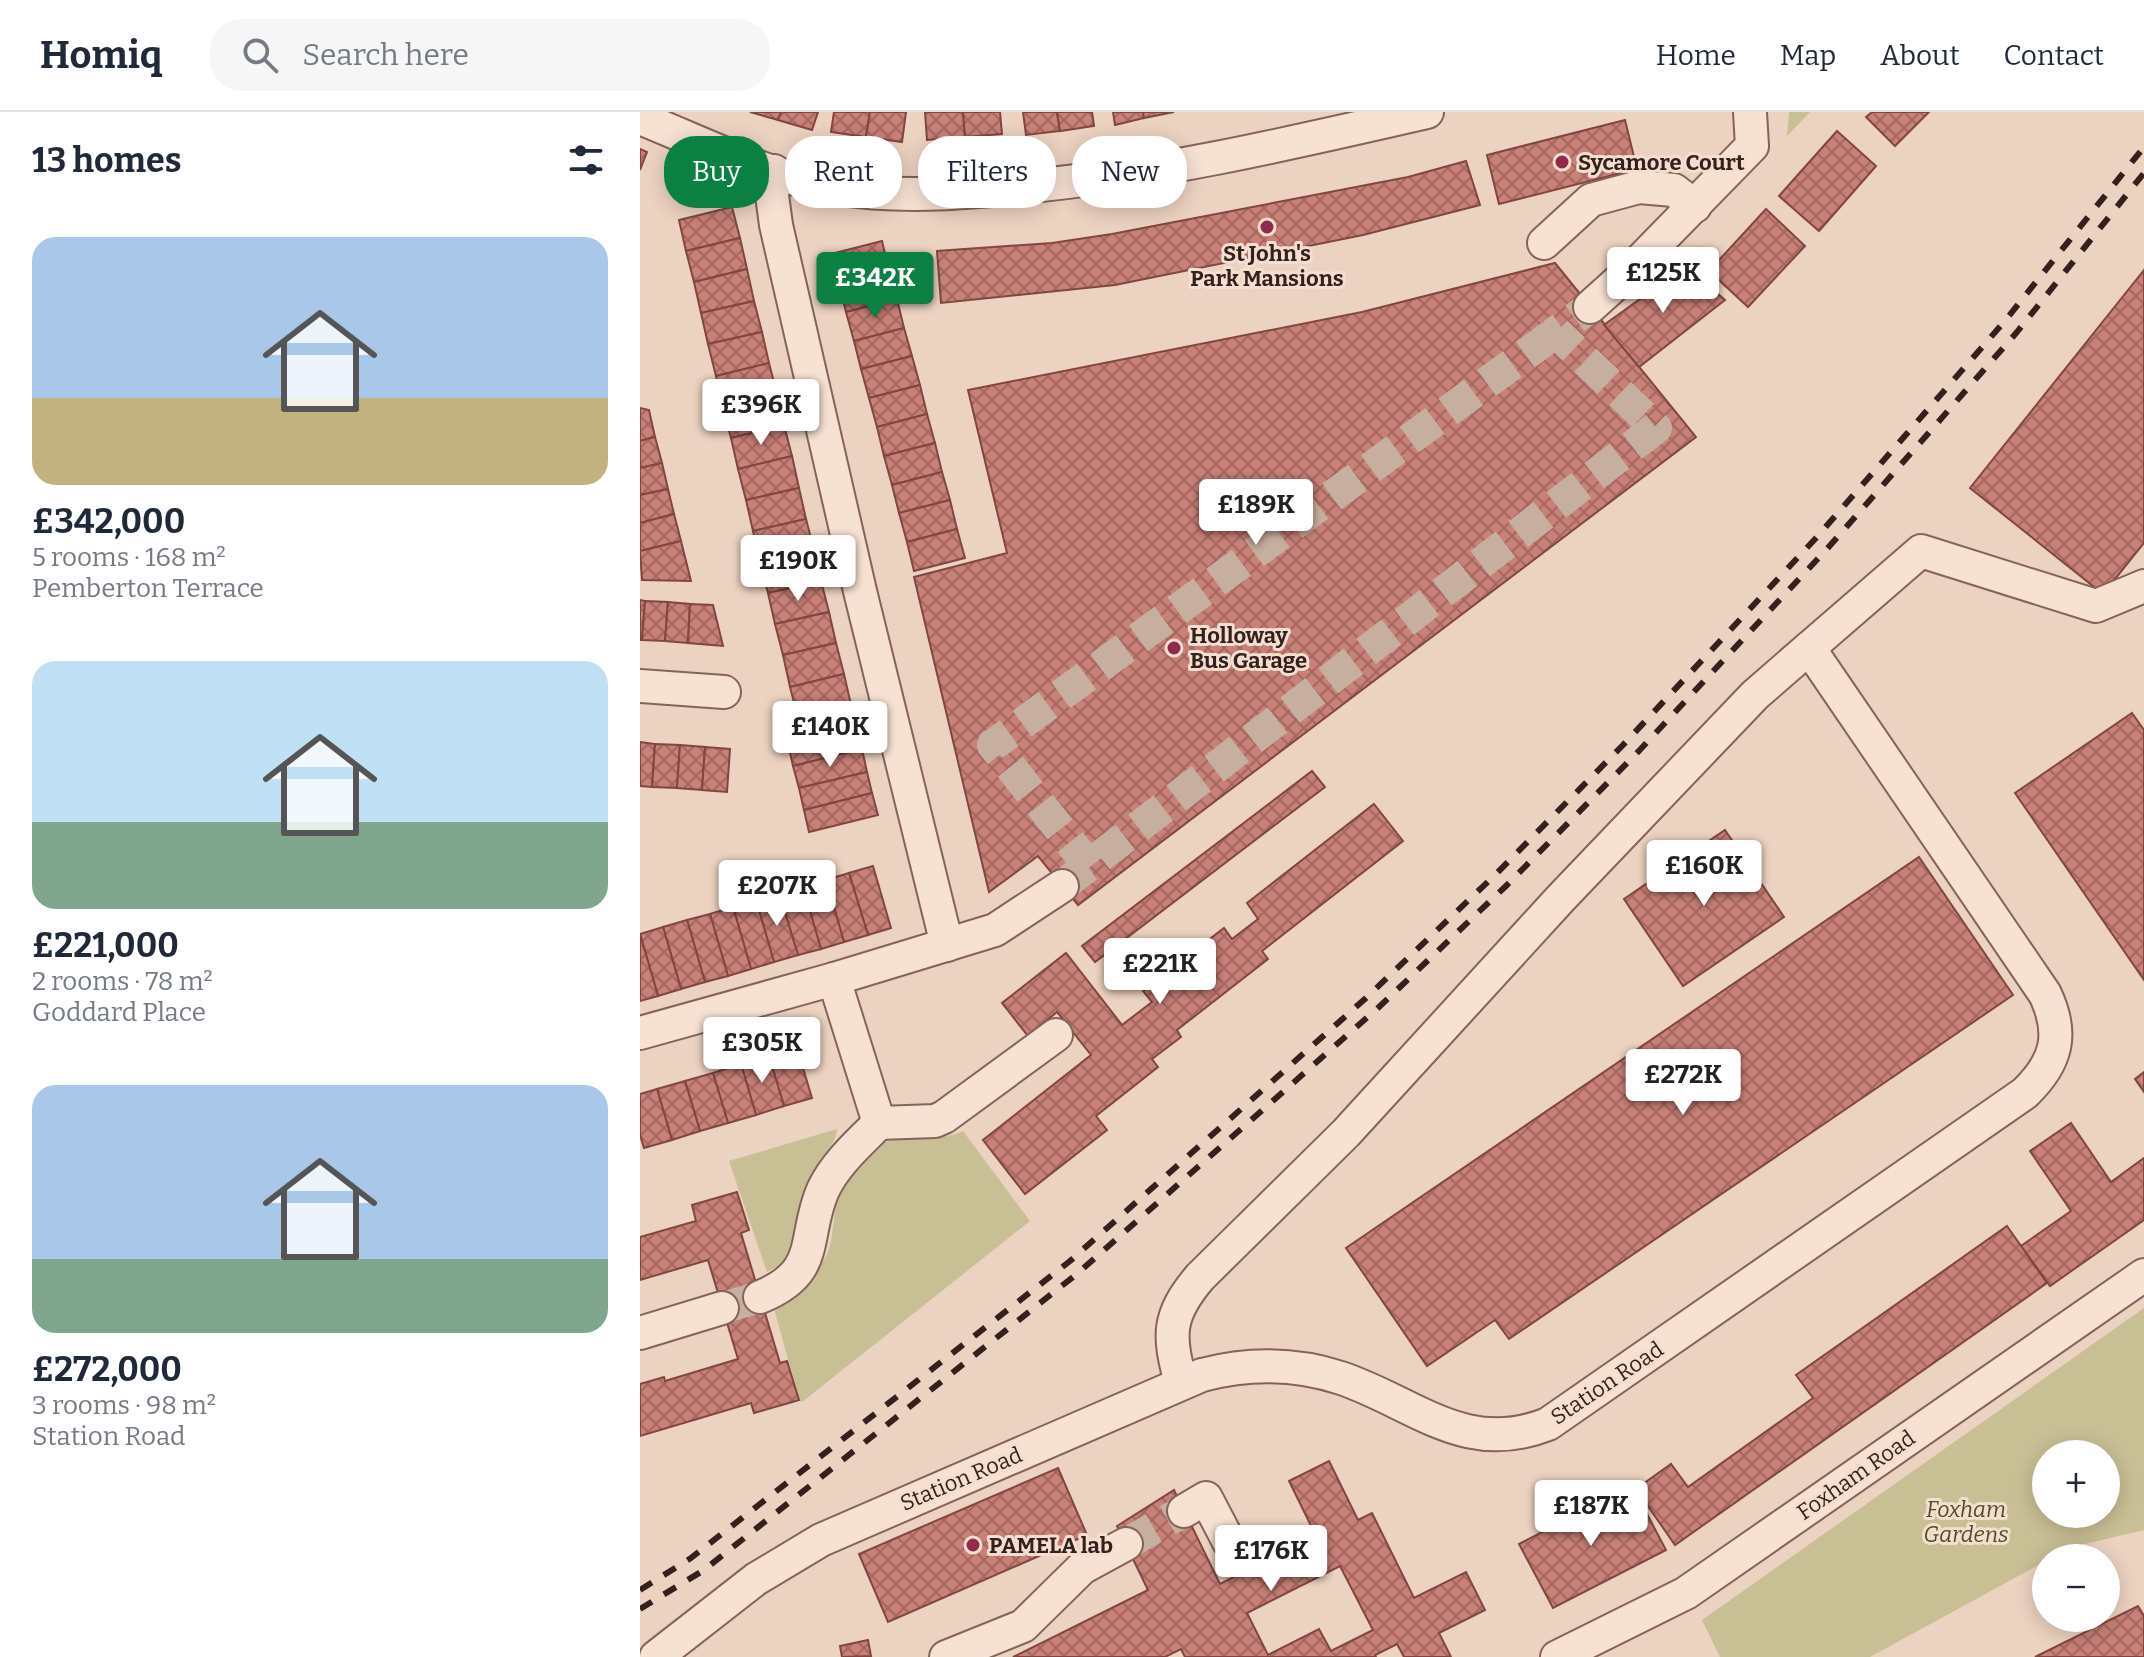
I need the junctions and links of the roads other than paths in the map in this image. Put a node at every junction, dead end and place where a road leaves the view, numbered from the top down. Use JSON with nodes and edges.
{"nodes":[{"id":1,"x":1427,"y":112,"type":"edge"},
{"id":2,"x":1750,"y":112,"type":"edge"},
{"id":3,"x":640,"y":118,"type":"edge"},
{"id":4,"x":774,"y":171,"type":"junction"},
{"id":5,"x":1695,"y":206,"type":"junction"},
{"id":6,"x":1544,"y":243,"type":"dead end"},
{"id":7,"x":1590,"y":307,"type":"tunnel mouth"},
{"id":8,"x":2144,"y":586,"type":"edge"},
{"id":9,"x":1809,"y":648,"type":"junction"},
{"id":10,"x":640,"y":686,"type":"edge"},
{"id":11,"x":724,"y":692,"type":"dead end"},
{"id":12,"x":1062,"y":886,"type":"tunnel mouth"},
{"id":13,"x":947,"y":945,"type":"junction"},
{"id":14,"x":834,"y":979,"type":"junction"},
{"id":15,"x":640,"y":1033,"type":"edge"},
{"id":16,"x":1056,"y":1035,"type":"dead end"},
{"id":17,"x":879,"y":1123,"type":"junction"},
{"id":18,"x":2144,"y":1275,"type":"edge"},
{"id":19,"x":760,"y":1297,"type":"tunnel mouth"},
{"id":20,"x":722,"y":1308,"type":"tunnel mouth"},
{"id":21,"x":640,"y":1333,"type":"edge"},
{"id":22,"x":1181,"y":1383,"type":"junction"},
{"id":23,"x":1184,"y":1511,"type":"tunnel mouth"},
{"id":24,"x":1229,"y":1542,"type":"dead end"},
{"id":25,"x":1126,"y":1544,"type":"tunnel mouth"},
{"id":26,"x":656,"y":1657,"type":"edge"},
{"id":27,"x":946,"y":1657,"type":"edge"},
{"id":28,"x":1557,"y":1657,"type":"edge"}],
"edges":[{"from":1,"to":4,"type":"street"},
{"from":2,"to":5,"type":"street"},
{"from":3,"to":4,"type":"street"},
{"from":4,"to":13,"type":"street"},
{"from":5,"to":6,"type":"street"},
{"from":5,"to":7,"type":"street"},
{"from":8,"to":9,"type":"street"},
{"from":9,"to":22,"type":"street"},
{"from":9,"to":22,"type":"street","name":"Station Road"},
{"from":10,"to":11,"type":"street"},
{"from":12,"to":13,"type":"street"},
{"from":13,"to":14,"type":"street"},
{"from":14,"to":15,"type":"street"},
{"from":14,"to":17,"type":"street"},
{"from":16,"to":17,"type":"street"},
{"from":17,"to":19,"type":"street"},
{"from":18,"to":28,"type":"street","name":"Foxham Road"},
{"from":20,"to":21,"type":"street"},
{"from":22,"to":26,"type":"street","name":"Station Road"},
{"from":23,"to":24,"type":"street"},
{"from":25,"to":27,"type":"street"}]}
